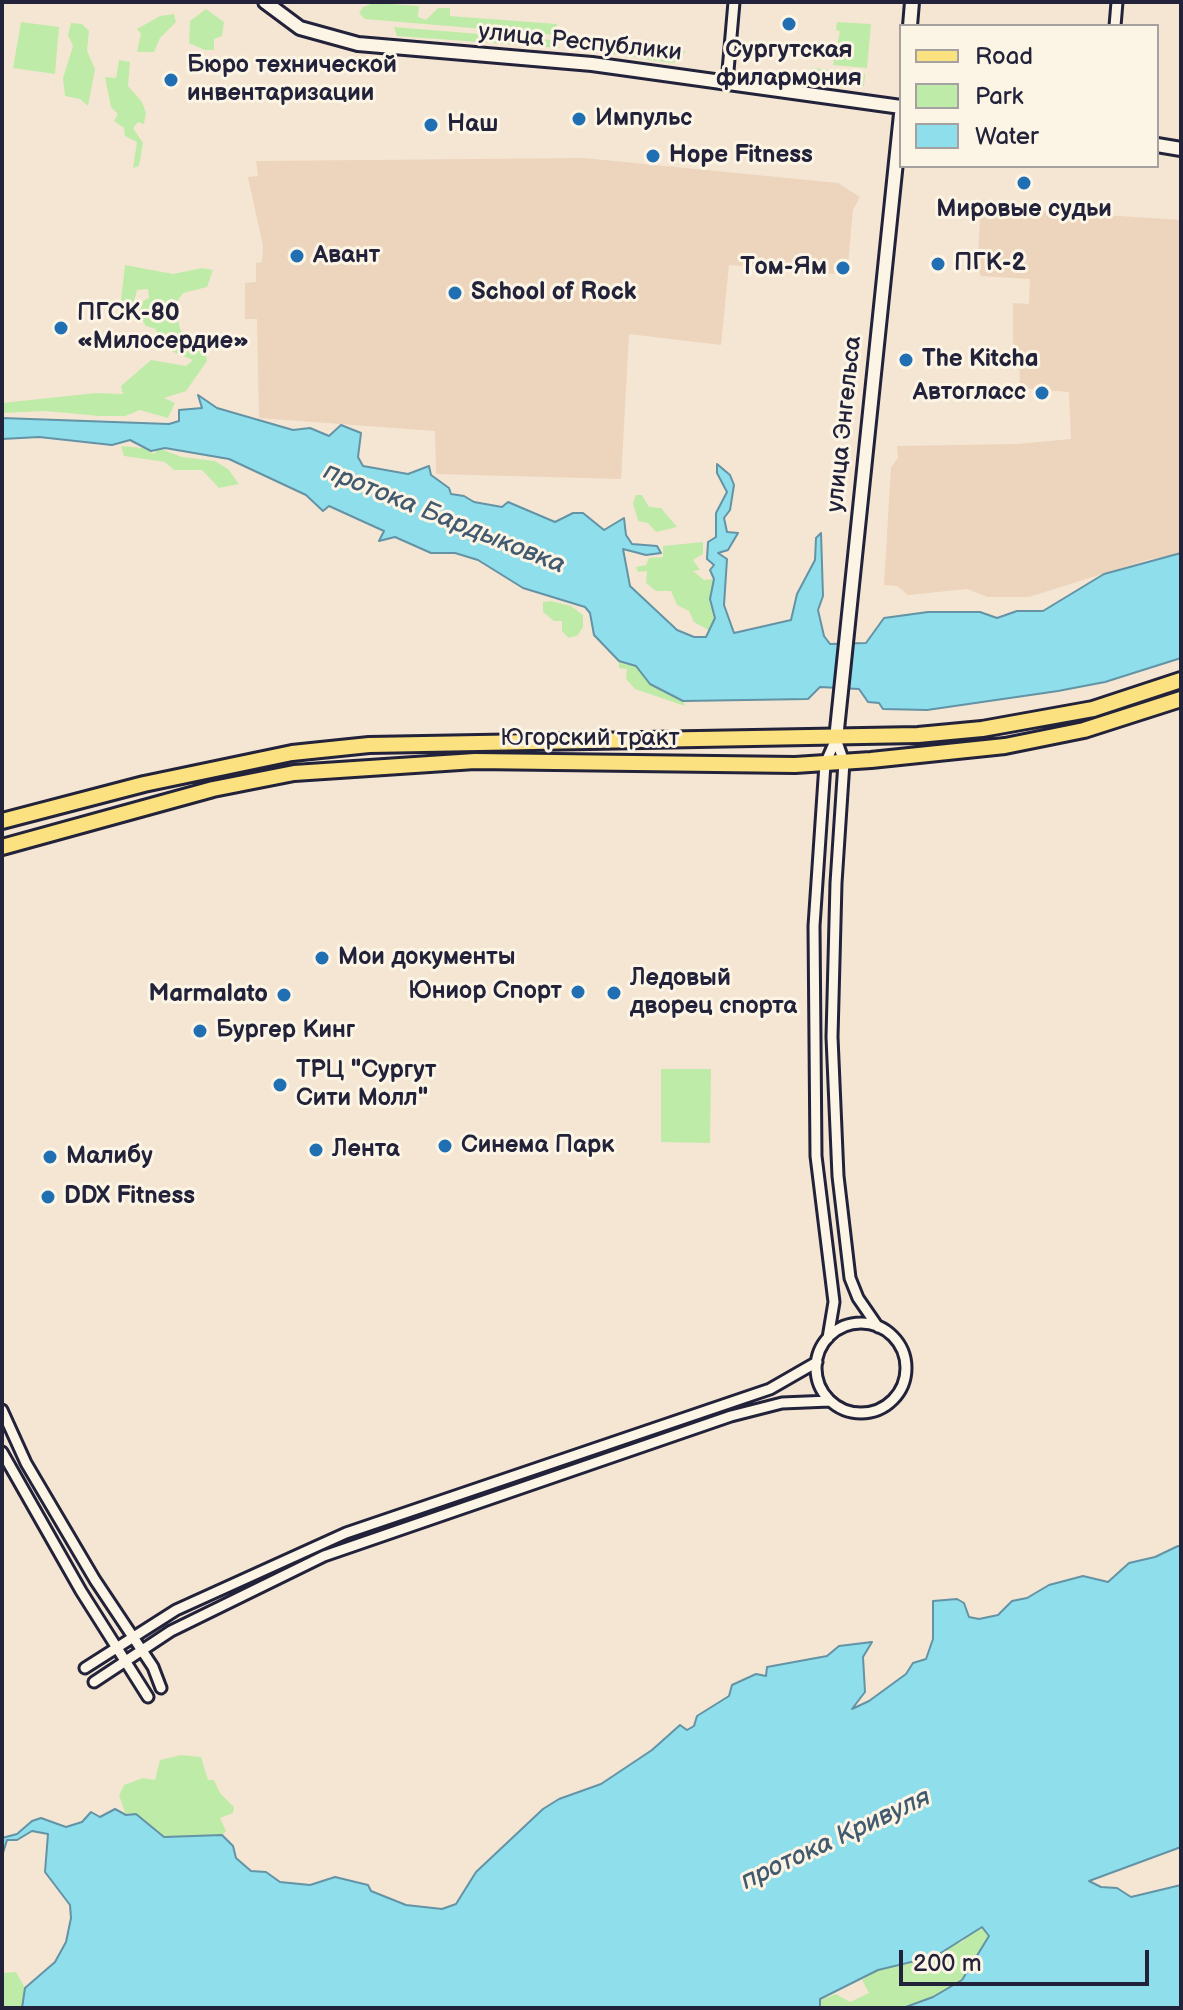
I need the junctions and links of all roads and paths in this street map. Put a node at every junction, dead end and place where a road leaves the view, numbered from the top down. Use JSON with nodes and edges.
{"nodes":[{"id":1,"x":265,"y":2,"type":"edge"},
{"id":2,"x":734,"y":2,"type":"edge"},
{"id":3,"x":912,"y":2,"type":"edge"},
{"id":4,"x":1117,"y":2,"type":"edge"},
{"id":5,"x":910,"y":24,"type":"edge"},
{"id":6,"x":1115,"y":24,"type":"edge"},
{"id":7,"x":727,"y":82,"type":"junction"},
{"id":8,"x":899,"y":107,"type":"edge"},
{"id":9,"x":899,"y":133,"type":"edge"},
{"id":10,"x":1159,"y":145,"type":"edge"},
{"id":11,"x":1181,"y":149,"type":"edge"},
{"id":12,"x":1181,"y":680,"type":"edge"},
{"id":13,"x":1181,"y":699,"type":"edge"},
{"id":14,"x":836,"y":739,"type":"junction"},
{"id":15,"x":844,"y":762,"type":"junction"},
{"id":16,"x":825,"y":764,"type":"junction"},
{"id":17,"x":2,"y":821,"type":"edge"},
{"id":18,"x":2,"y":847,"type":"edge"},
{"id":19,"x":837,"y":1161,"type":"junction"},
{"id":20,"x":817,"y":1166,"type":"junction"},
{"id":21,"x":878,"y":1327,"type":"junction"},
{"id":22,"x":828,"y":1338,"type":"junction"},
{"id":23,"x":817,"y":1362,"type":"junction"},
{"id":24,"x":830,"y":1401,"type":"junction"},
{"id":25,"x":2,"y":1410,"type":"edge"},
{"id":26,"x":2,"y":1452,"type":"edge"},
{"id":27,"x":133,"y":1637,"type":"junction"},
{"id":28,"x":117,"y":1647,"type":"junction"},
{"id":29,"x":142,"y":1650,"type":"junction"},
{"id":30,"x":126,"y":1661,"type":"junction"},
{"id":31,"x":85,"y":1668,"type":"dead end"},
{"id":32,"x":94,"y":1682,"type":"dead end"},
{"id":33,"x":161,"y":1688,"type":"dead end"},
{"id":34,"x":148,"y":1697,"type":"dead end"}],
"edges":[{"from":1,"to":7,"type":"main road","name":"улица Республики"},
{"from":2,"to":7,"type":"street"},
{"from":3,"to":5,"type":"main road"},
{"from":4,"to":6,"type":"street"},
{"from":7,"to":8,"type":"main road","name":"улица Республики"},
{"from":9,"to":14,"type":"main road","name":"улица Энгельса"},
{"from":10,"to":11,"type":"main road"},
{"from":12,"to":14,"type":"main road","name":"Югорский тракт"},
{"from":13,"to":15,"type":"main road","name":"Югорский тракт"},
{"from":14,"to":15,"type":"street","name":"улица Энгельса"},
{"from":14,"to":16,"type":"street","name":"улица Энгельса"},
{"from":14,"to":17,"type":"main road","name":"Югорский тракт"},
{"from":15,"to":16,"type":"main road","name":"Югорский тракт"},
{"from":15,"to":19,"type":"street","name":"улица Энгельса"},
{"from":16,"to":18,"type":"main road","name":"Югорский тракт"},
{"from":16,"to":20,"type":"street","name":"улица Энгельса"},
{"from":19,"to":20,"type":"street"},
{"from":19,"to":21,"type":"street","name":"улица Энгельса"},
{"from":20,"to":22,"type":"street","name":"улица Энгельса"},
{"from":21,"to":22,"type":"street"},
{"from":21,"to":24,"type":"street"},
{"from":22,"to":23,"type":"street"},
{"from":23,"to":24,"type":"street"},
{"from":23,"to":27,"type":"street"},
{"from":24,"to":29,"type":"street"},
{"from":25,"to":27,"type":"street"},
{"from":26,"to":28,"type":"street"},
{"from":27,"to":28,"type":"street"},
{"from":27,"to":29,"type":"street"},
{"from":28,"to":30,"type":"street"},
{"from":28,"to":31,"type":"street"},
{"from":29,"to":30,"type":"street"},
{"from":29,"to":33,"type":"street"},
{"from":30,"to":32,"type":"street"},
{"from":30,"to":34,"type":"street"}]}
